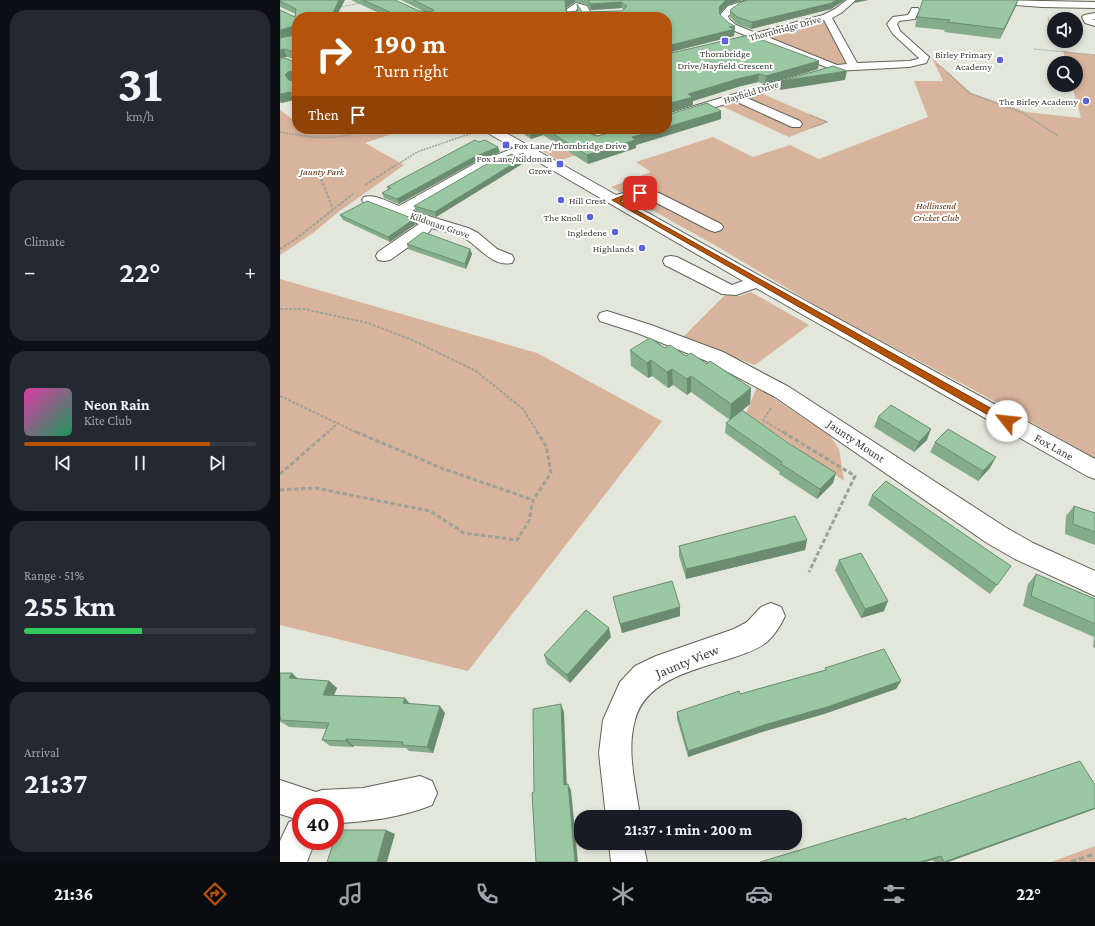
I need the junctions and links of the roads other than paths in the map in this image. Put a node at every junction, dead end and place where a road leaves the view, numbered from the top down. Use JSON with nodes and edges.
{"nodes":[{"id":1,"x":757,"y":0,"type":"edge"},
{"id":2,"x":852,"y":0,"type":"edge"},
{"id":3,"x":993,"y":0,"type":"edge"},
{"id":4,"x":1042,"y":2,"type":"edge"},
{"id":5,"x":575,"y":3,"type":"edge"},
{"id":6,"x":1095,"y":5,"type":"edge"},
{"id":7,"x":915,"y":10,"type":"dead end"},
{"id":8,"x":572,"y":12,"type":"edge"},
{"id":9,"x":588,"y":12,"type":"edge"},
{"id":10,"x":1095,"y":16,"type":"edge"},
{"id":11,"x":826,"y":17,"type":"junction"},
{"id":12,"x":1095,"y":23,"type":"edge"},
{"id":13,"x":754,"y":36,"type":"junction"},
{"id":14,"x":741,"y":39,"type":"edge"},
{"id":15,"x":853,"y":66,"type":"junction"},
{"id":16,"x":836,"y":68,"type":"junction"},
{"id":17,"x":736,"y":97,"type":"junction"},
{"id":18,"x":672,"y":116,"type":"edge"},
{"id":19,"x":796,"y":124,"type":"dead end"},
{"id":20,"x":492,"y":134,"type":"edge"},
{"id":21,"x":525,"y":148,"type":"junction"},
{"id":22,"x":366,"y":194,"type":"road end"},
{"id":23,"x":615,"y":200,"type":"junction"},
{"id":24,"x":400,"y":212,"type":"junction"},
{"id":25,"x":429,"y":222,"type":"junction"},
{"id":26,"x":715,"y":227,"type":"dead end"},
{"id":27,"x":384,"y":256,"type":"dead end"},
{"id":28,"x":506,"y":259,"type":"dead end"},
{"id":29,"x":671,"y":261,"type":"dead end"},
{"id":30,"x":756,"y":281,"type":"junction"},
{"id":31,"x":607,"y":317,"type":"dead end"},
{"id":32,"x":1095,"y":470,"type":"edge"},
{"id":33,"x":1095,"y":584,"type":"edge"},
{"id":34,"x":771,"y":616,"type":"dead end"},
{"id":35,"x":420,"y":792,"type":"dead end"},
{"id":36,"x":280,"y":797,"type":"edge"},
{"id":37,"x":292,"y":801,"type":"edge"},
{"id":38,"x":344,"y":806,"type":"edge"},
{"id":39,"x":622,"y":810,"type":"edge"},
{"id":40,"x":294,"y":850,"type":"edge"},
{"id":41,"x":627,"y":850,"type":"edge"},
{"id":42,"x":289,"y":862,"type":"edge"},
{"id":43,"x":629,"y":862,"type":"edge"}],
"edges":[{"from":1,"to":13,"type":"street"},
{"from":2,"to":11,"type":"street","name":"Thornbridge Drive"},
{"from":3,"to":4,"type":"street"},
{"from":4,"to":6,"type":"street"},
{"from":5,"to":8,"type":"street"},
{"from":5,"to":9,"type":"street"},
{"from":7,"to":15,"type":"street","name":"Hayfield Drive"},
{"from":10,"to":12,"type":"street"},
{"from":11,"to":13,"type":"street","name":"Thornbridge Drive"},
{"from":11,"to":15,"type":"street"},
{"from":13,"to":14,"type":"street","name":"Thornbridge Drive"},
{"from":13,"to":16,"type":"street"},
{"from":15,"to":16,"type":"street","name":"Hayfield Drive"},
{"from":16,"to":17,"type":"street","name":"Hayfield Drive"},
{"from":17,"to":18,"type":"street","name":"Hayfield Drive"},
{"from":17,"to":19,"type":"street"},
{"from":20,"to":21,"type":"street","name":"Fox Lane"},
{"from":21,"to":23,"type":"street","name":"Fox Lane"},
{"from":21,"to":24,"type":"street"},
{"from":22,"to":24,"type":"street","name":"Kildonan Grove"},
{"from":23,"to":26,"type":"street"},
{"from":23,"to":30,"type":"street","name":"Fox Lane"},
{"from":24,"to":25,"type":"street","name":"Kildonan Grove"},
{"from":25,"to":27,"type":"street"},
{"from":25,"to":28,"type":"street","name":"Kildonan Grove"},
{"from":29,"to":30,"type":"street"},
{"from":30,"to":32,"type":"street","name":"Fox Lane"},
{"from":31,"to":33,"type":"street","name":"Jaunty Mount"},
{"from":34,"to":39,"type":"street","name":"Jaunty View"},
{"from":35,"to":38,"type":"street"},
{"from":36,"to":37,"type":"street"},
{"from":40,"to":42,"type":"street"},
{"from":41,"to":43,"type":"street"}]}
